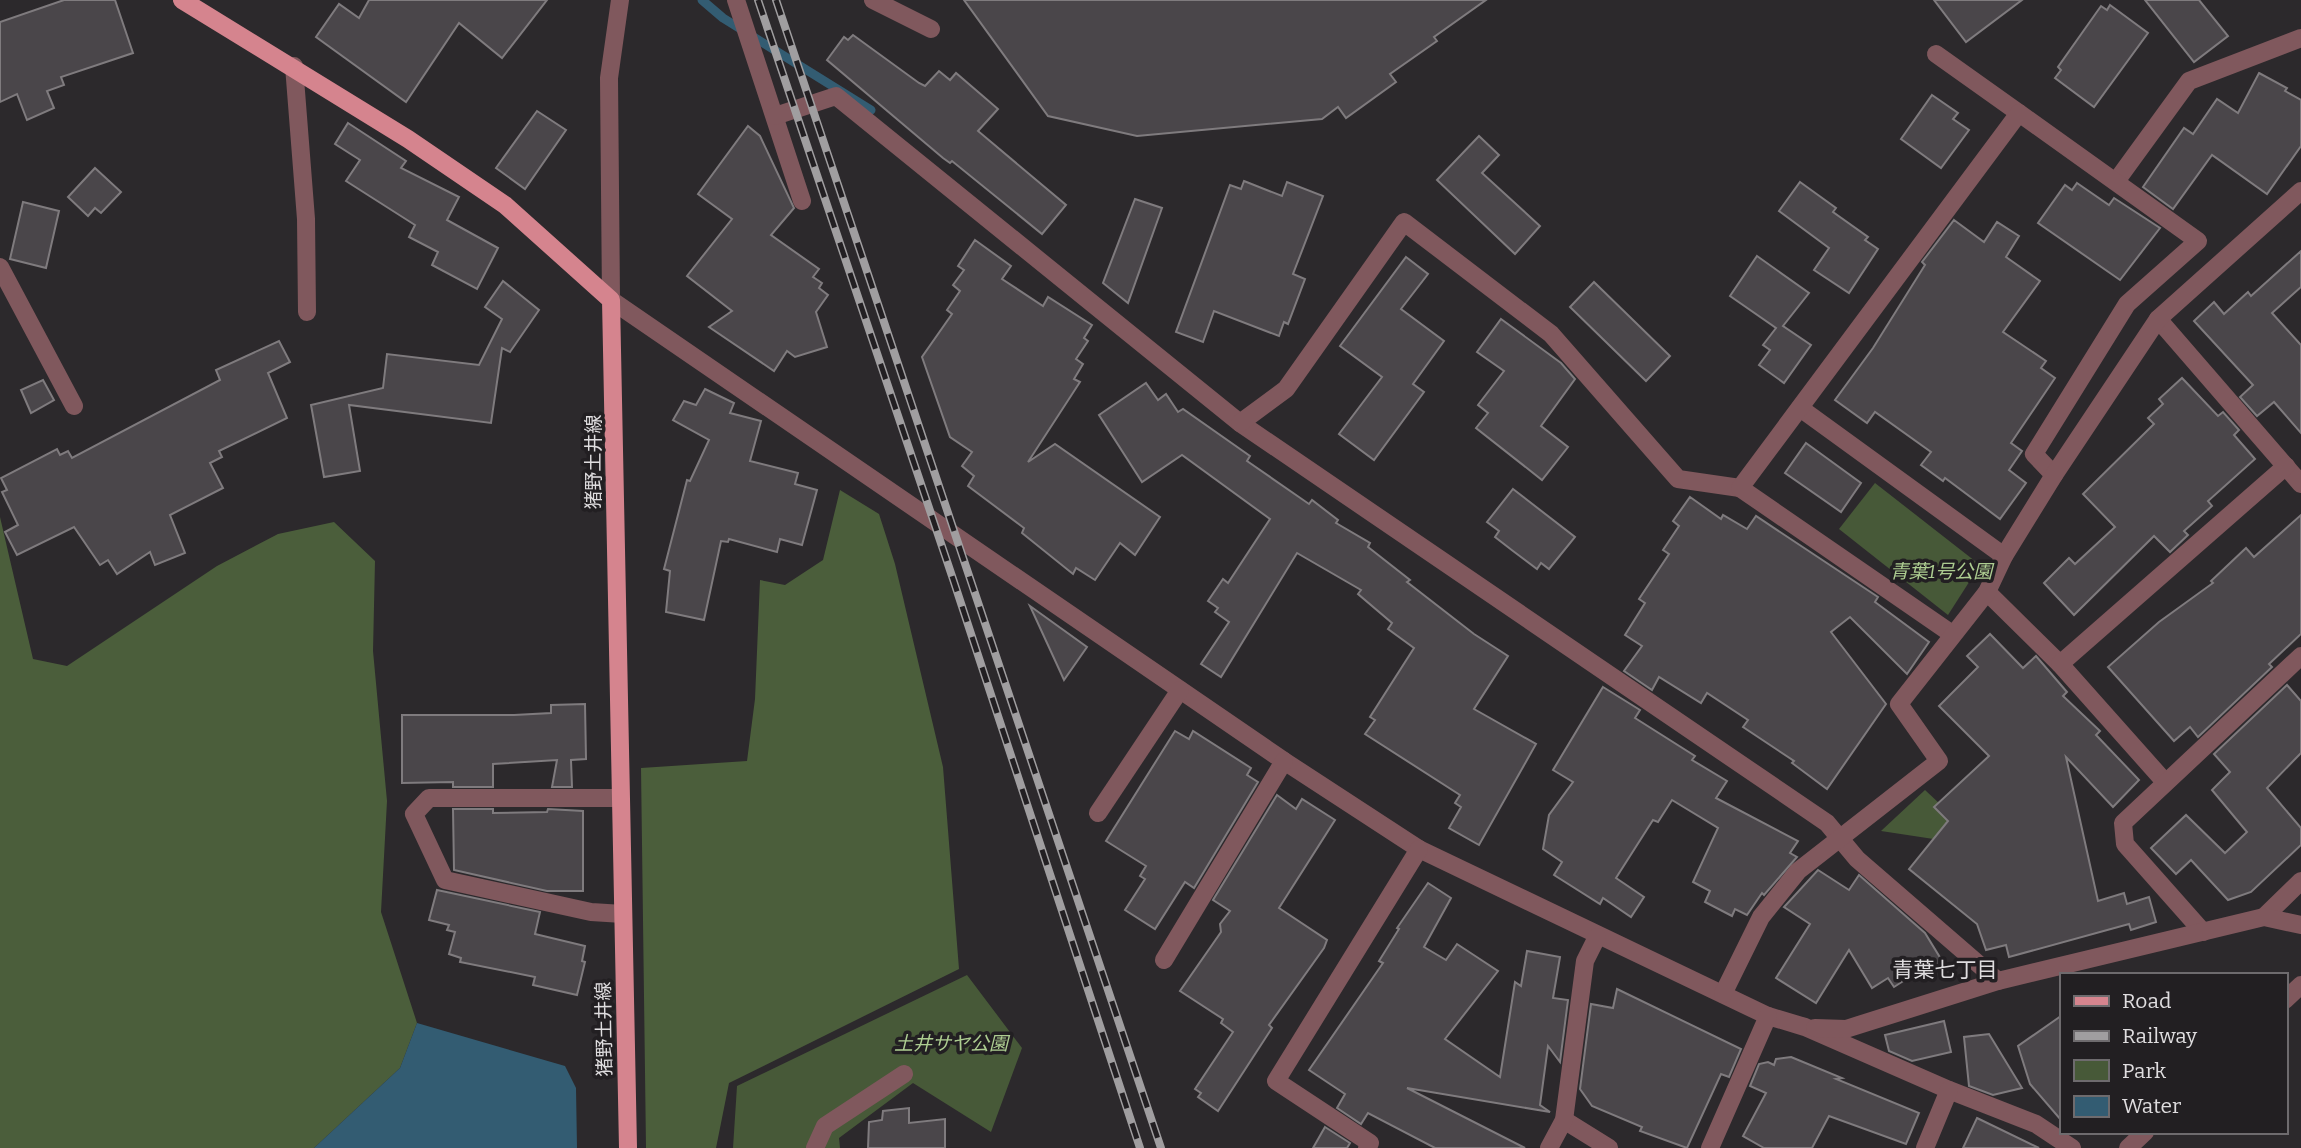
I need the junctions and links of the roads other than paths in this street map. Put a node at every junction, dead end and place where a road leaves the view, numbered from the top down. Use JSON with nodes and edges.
{"nodes":[{"id":1,"x":182,"y":0,"type":"edge"},
{"id":2,"x":620,"y":0,"type":"edge"},
{"id":3,"x":873,"y":0,"type":"edge"},
{"id":4,"x":737,"y":3,"type":"edge"},
{"id":5,"x":931,"y":29,"type":"dead end"},
{"id":6,"x":2301,"y":38,"type":"edge"},
{"id":7,"x":1936,"y":54,"type":"dead end"},
{"id":8,"x":294,"y":66,"type":"junction"},
{"id":9,"x":2019,"y":113,"type":"junction"},
{"id":10,"x":775,"y":116,"type":"junction"},
{"id":11,"x":2117,"y":180,"type":"junction"},
{"id":12,"x":2300,"y":197,"type":"edge"},
{"id":13,"x":802,"y":201,"type":"dead end"},
{"id":14,"x":0,"y":267,"type":"edge"},
{"id":15,"x":611,"y":300,"type":"junction"},
{"id":16,"x":307,"y":312,"type":"dead end"},
{"id":17,"x":2158,"y":319,"type":"junction"},
{"id":18,"x":74,"y":406,"type":"dead end"},
{"id":19,"x":1800,"y":408,"type":"junction"},
{"id":20,"x":1240,"y":423,"type":"junction"},
{"id":21,"x":2286,"y":466,"type":"junction"},
{"id":22,"x":2054,"y":475,"type":"junction"},
{"id":23,"x":2301,"y":484,"type":"edge"},
{"id":24,"x":1740,"y":488,"type":"junction"},
{"id":25,"x":2004,"y":556,"type":"junction"},
{"id":26,"x":1987,"y":592,"type":"junction"},
{"id":27,"x":1952,"y":634,"type":"junction"},
{"id":28,"x":2301,"y":656,"type":"edge"},
{"id":29,"x":2060,"y":664,"type":"junction"},
{"id":30,"x":1180,"y":690,"type":"junction"},
{"id":31,"x":1284,"y":761,"type":"junction"},
{"id":32,"x":2165,"y":782,"type":"junction"},
{"id":33,"x":620,"y":798,"type":"junction"},
{"id":34,"x":1098,"y":813,"type":"dead end"},
{"id":35,"x":1840,"y":839,"type":"junction"},
{"id":36,"x":1419,"y":849,"type":"junction"},
{"id":37,"x":2301,"y":881,"type":"edge"},
{"id":38,"x":623,"y":914,"type":"junction"},
{"id":39,"x":2264,"y":917,"type":"junction"},
{"id":40,"x":2301,"y":925,"type":"edge"},
{"id":41,"x":2203,"y":932,"type":"junction"},
{"id":42,"x":1597,"y":937,"type":"junction"},
{"id":43,"x":1164,"y":960,"type":"dead end"},
{"id":44,"x":1998,"y":981,"type":"junction"},
{"id":45,"x":2301,"y":985,"type":"edge"},
{"id":46,"x":1723,"y":994,"type":"junction"},
{"id":47,"x":2287,"y":998,"type":"edge"},
{"id":48,"x":1768,"y":1016,"type":"junction"},
{"id":49,"x":1805,"y":1027,"type":"junction"},
{"id":50,"x":904,"y":1074,"type":"dead end"},
{"id":51,"x":1949,"y":1090,"type":"junction"},
{"id":52,"x":1564,"y":1119,"type":"junction"},
{"id":53,"x":2143,"y":1134,"type":"edge"},
{"id":54,"x":628,"y":1148,"type":"edge"},
{"id":55,"x":815,"y":1148,"type":"edge"},
{"id":56,"x":1367,"y":1148,"type":"edge"},
{"id":57,"x":1549,"y":1148,"type":"edge"},
{"id":58,"x":1609,"y":1148,"type":"edge"},
{"id":59,"x":1710,"y":1148,"type":"edge"},
{"id":60,"x":1925,"y":1148,"type":"edge"},
{"id":61,"x":2072,"y":1148,"type":"edge"},
{"id":62,"x":2128,"y":1148,"type":"edge"}],
"edges":[{"from":1,"to":8,"type":"main road"},
{"from":2,"to":15,"type":"street"},
{"from":3,"to":5,"type":"street"},
{"from":4,"to":10,"type":"street"},
{"from":6,"to":11,"type":"street"},
{"from":7,"to":9,"type":"street"},
{"from":8,"to":15,"type":"main road"},
{"from":8,"to":16,"type":"street"},
{"from":9,"to":11,"type":"street"},
{"from":9,"to":19,"type":"street"},
{"from":10,"to":13,"type":"street"},
{"from":10,"to":20,"type":"street"},
{"from":11,"to":22,"type":"street"},
{"from":12,"to":17,"type":"street"},
{"from":14,"to":18,"type":"street"},
{"from":15,"to":30,"type":"street"},
{"from":15,"to":33,"type":"main road","name":"猪野土井線"},
{"from":17,"to":21,"type":"street"},
{"from":17,"to":22,"type":"street"},
{"from":19,"to":24,"type":"street"},
{"from":19,"to":25,"type":"street"},
{"from":20,"to":24,"type":"street"},
{"from":20,"to":35,"type":"street"},
{"from":21,"to":23,"type":"street"},
{"from":21,"to":29,"type":"street"},
{"from":22,"to":25,"type":"street"},
{"from":24,"to":27,"type":"street"},
{"from":25,"to":26,"type":"street"},
{"from":26,"to":27,"type":"street"},
{"from":26,"to":29,"type":"street"},
{"from":27,"to":35,"type":"street"},
{"from":28,"to":32,"type":"street"},
{"from":29,"to":32,"type":"street"},
{"from":30,"to":31,"type":"street"},
{"from":30,"to":34,"type":"street"},
{"from":31,"to":36,"type":"street"},
{"from":31,"to":43,"type":"street"},
{"from":32,"to":41,"type":"street"},
{"from":33,"to":38,"type":"main road","name":"猪野土井線"},
{"from":33,"to":38,"type":"street"},
{"from":35,"to":44,"type":"street"},
{"from":35,"to":46,"type":"street"},
{"from":36,"to":42,"type":"street"},
{"from":36,"to":56,"type":"street"},
{"from":37,"to":39,"type":"street"},
{"from":38,"to":54,"type":"main road","name":"猪野土井線"},
{"from":39,"to":40,"type":"street"},
{"from":39,"to":41,"type":"street"},
{"from":41,"to":44,"type":"street"},
{"from":42,"to":46,"type":"street"},
{"from":42,"to":52,"type":"street"},
{"from":44,"to":49,"type":"street"},
{"from":45,"to":47,"type":"street"},
{"from":46,"to":48,"type":"street"},
{"from":48,"to":49,"type":"street"},
{"from":48,"to":59,"type":"street"},
{"from":49,"to":51,"type":"street"},
{"from":50,"to":55,"type":"street"},
{"from":51,"to":60,"type":"street"},
{"from":51,"to":61,"type":"street"},
{"from":52,"to":57,"type":"street"},
{"from":52,"to":58,"type":"street"},
{"from":53,"to":62,"type":"street"}]}
